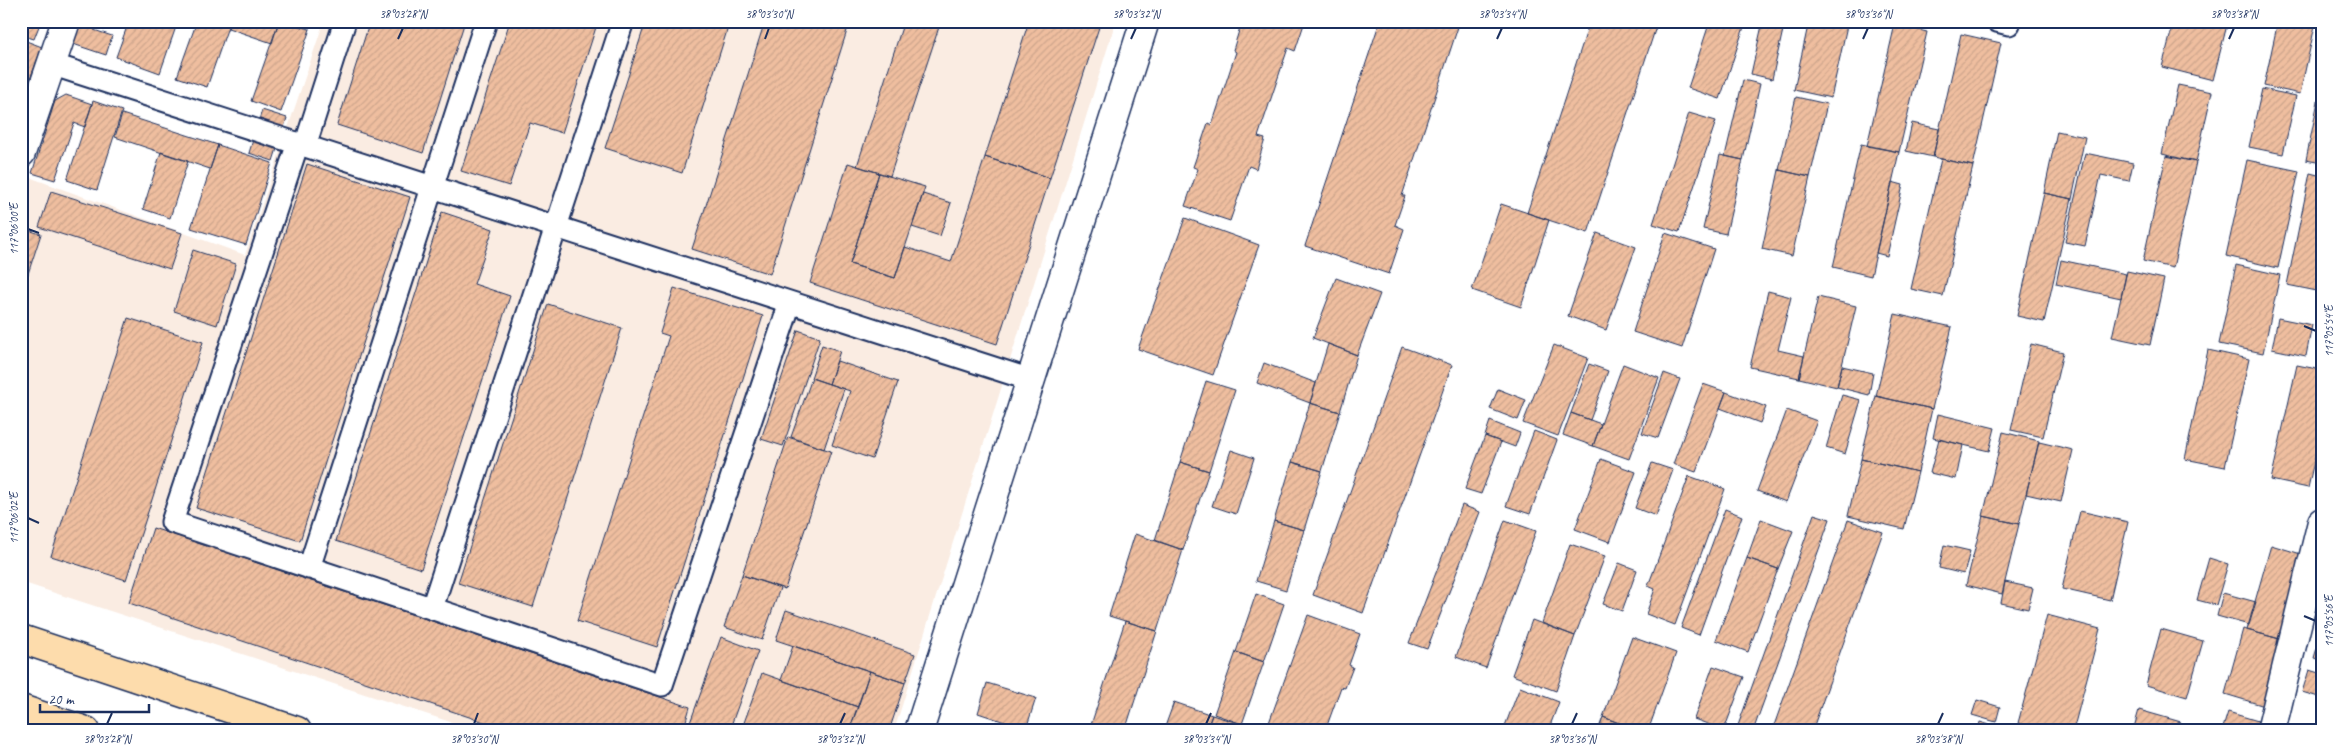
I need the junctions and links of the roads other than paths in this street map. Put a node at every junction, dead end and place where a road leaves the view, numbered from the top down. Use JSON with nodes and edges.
{"nodes":[{"id":1,"x":66,"y":21,"type":"edge"},
{"id":2,"x":345,"y":21,"type":"edge"},
{"id":3,"x":486,"y":21,"type":"edge"},
{"id":4,"x":623,"y":21,"type":"edge"},
{"id":5,"x":1145,"y":21,"type":"edge"},
{"id":6,"x":51,"y":64,"type":"junction"},
{"id":7,"x":301,"y":144,"type":"junction"},
{"id":8,"x":21,"y":153,"type":"edge"},
{"id":9,"x":433,"y":187,"type":"junction"},
{"id":10,"x":556,"y":227,"type":"junction"},
{"id":11,"x":790,"y":303,"type":"junction"},
{"id":12,"x":1031,"y":380,"type":"junction"},
{"id":13,"x":2322,"y":522,"type":"edge"},
{"id":14,"x":309,"y":568,"type":"junction"},
{"id":15,"x":432,"y":608,"type":"junction"},
{"id":16,"x":21,"y":639,"type":"edge"},
{"id":17,"x":21,"y":709,"type":"edge"},
{"id":18,"x":86,"y":731,"type":"edge"},
{"id":19,"x":297,"y":731,"type":"edge"},
{"id":20,"x":919,"y":731,"type":"edge"},
{"id":21,"x":2271,"y":731,"type":"edge"}],
"edges":[{"from":1,"to":6,"type":"street"},
{"from":2,"to":7,"type":"lane"},
{"from":3,"to":9,"type":"lane"},
{"from":4,"to":10,"type":"lane"},
{"from":5,"to":12,"type":"street"},
{"from":6,"to":7,"type":"lane"},
{"from":6,"to":8,"type":"street"},
{"from":7,"to":9,"type":"lane"},
{"from":7,"to":14,"type":"lane"},
{"from":9,"to":10,"type":"lane"},
{"from":9,"to":14,"type":"lane"},
{"from":10,"to":11,"type":"lane"},
{"from":10,"to":15,"type":"lane"},
{"from":11,"to":12,"type":"lane"},
{"from":11,"to":15,"type":"lane"},
{"from":12,"to":20,"type":"street"},
{"from":13,"to":21,"type":"street"},
{"from":14,"to":15,"type":"lane"},
{"from":16,"to":19,"type":"main road"},
{"from":17,"to":18,"type":"main road"}]}
